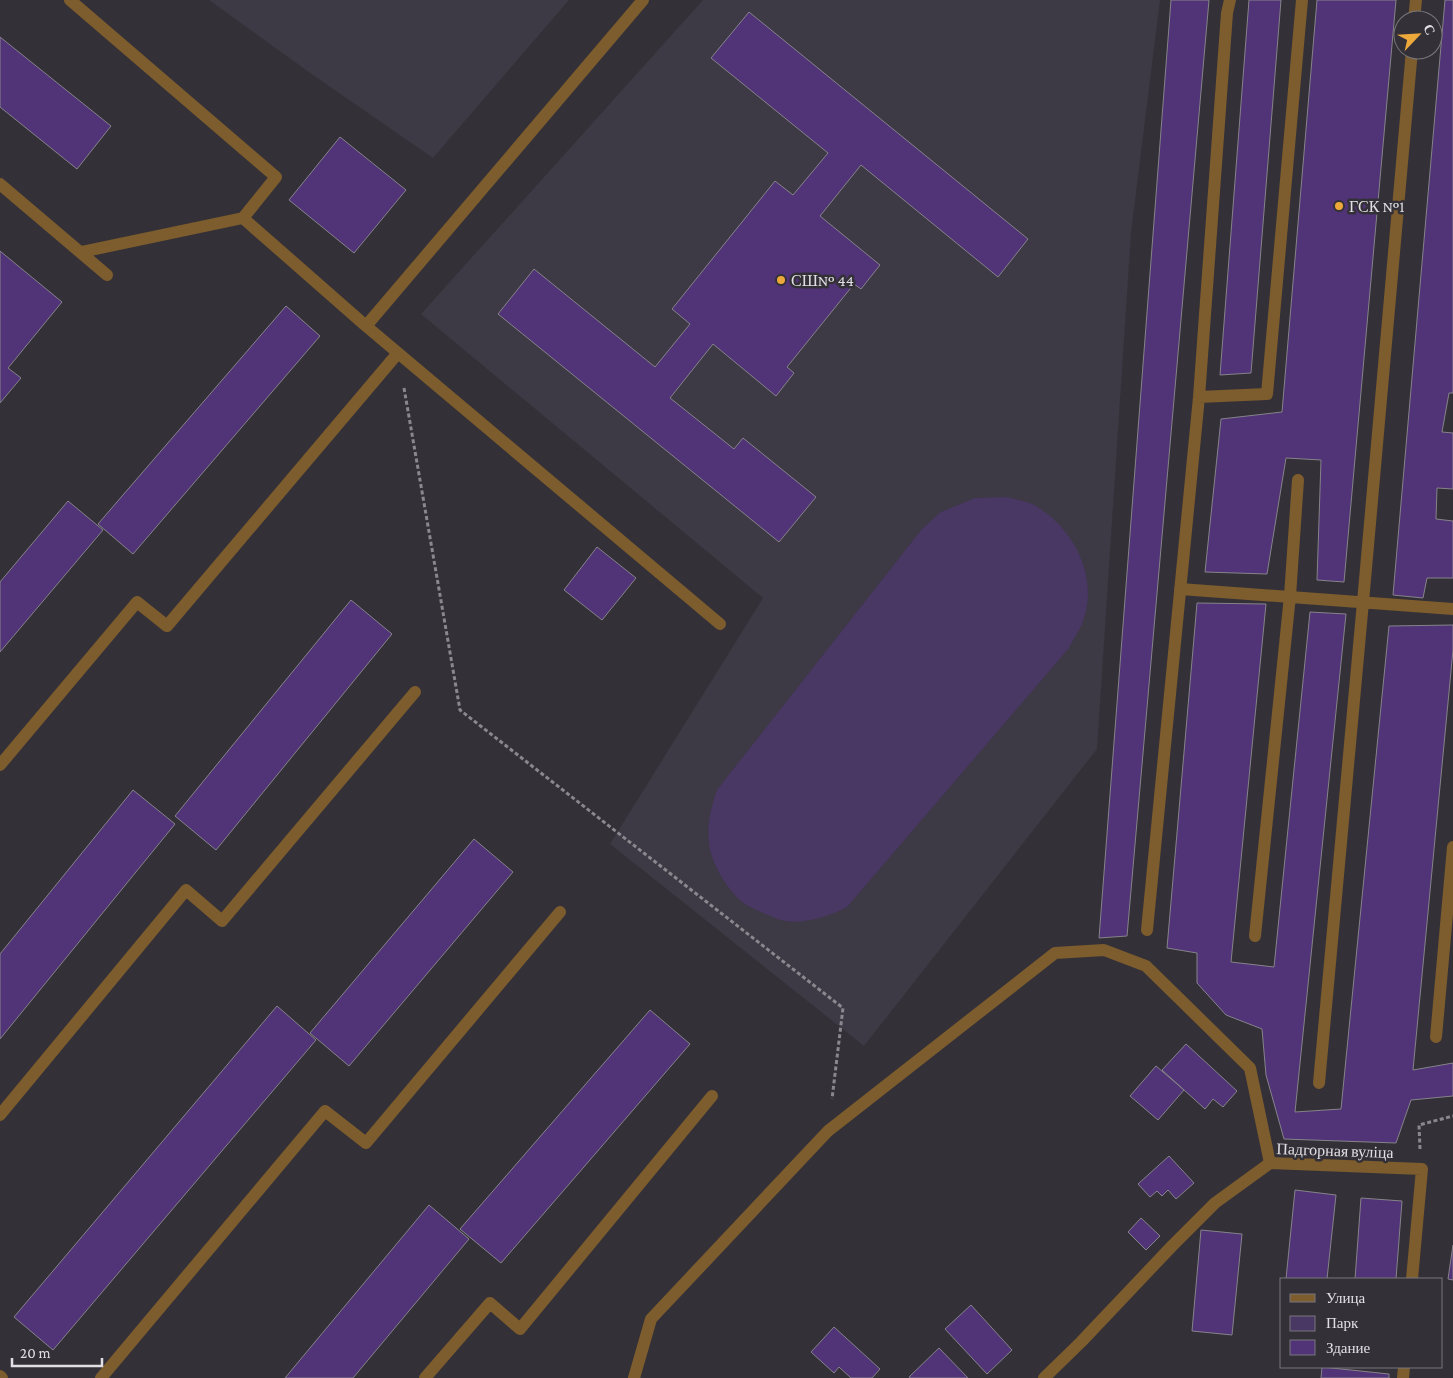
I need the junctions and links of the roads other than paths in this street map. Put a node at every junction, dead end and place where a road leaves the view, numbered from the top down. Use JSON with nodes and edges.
{"nodes":[{"id":1,"x":70,"y":0,"type":"edge"},
{"id":2,"x":643,"y":0,"type":"edge"},
{"id":3,"x":1230,"y":0,"type":"edge"},
{"id":4,"x":1302,"y":0,"type":"edge"},
{"id":5,"x":1411,"y":60,"type":"edge"},
{"id":6,"x":0,"y":184,"type":"edge"},
{"id":7,"x":243,"y":218,"type":"junction"},
{"id":8,"x":81,"y":252,"type":"junction"},
{"id":9,"x":107,"y":275,"type":"dead end"},
{"id":10,"x":366,"y":326,"type":"junction"},
{"id":11,"x":398,"y":353,"type":"junction"},
{"id":12,"x":1199,"y":397,"type":"junction"},
{"id":13,"x":1298,"y":480,"type":"dead end"},
{"id":14,"x":1180,"y":589,"type":"junction"},
{"id":15,"x":1290,"y":596,"type":"junction"},
{"id":16,"x":1363,"y":602,"type":"junction"},
{"id":17,"x":1453,"y":609,"type":"edge"},
{"id":18,"x":720,"y":624,"type":"dead end"},
{"id":19,"x":415,"y":692,"type":"dead end"},
{"id":20,"x":0,"y":765,"type":"edge"},
{"id":21,"x":1453,"y":847,"type":"edge"},
{"id":22,"x":560,"y":912,"type":"dead end"},
{"id":23,"x":1147,"y":930,"type":"dead end"},
{"id":24,"x":1255,"y":936,"type":"dead end"},
{"id":25,"x":1436,"y":1037,"type":"dead end"},
{"id":26,"x":1319,"y":1083,"type":"dead end"},
{"id":27,"x":712,"y":1096,"type":"dead end"},
{"id":28,"x":0,"y":1115,"type":"edge"},
{"id":29,"x":1270,"y":1163,"type":"junction"},
{"id":30,"x":1412,"y":1278,"type":"edge"},
{"id":31,"x":102,"y":1378,"type":"edge"},
{"id":32,"x":425,"y":1378,"type":"edge"},
{"id":33,"x":634,"y":1378,"type":"edge"},
{"id":34,"x":1044,"y":1378,"type":"edge"}],
"edges":[{"from":1,"to":7,"type":"street"},
{"from":2,"to":10,"type":"street"},
{"from":3,"to":12,"type":"street"},
{"from":4,"to":12,"type":"street"},
{"from":5,"to":16,"type":"street"},
{"from":6,"to":8,"type":"street"},
{"from":7,"to":8,"type":"street"},
{"from":7,"to":10,"type":"street"},
{"from":8,"to":9,"type":"street"},
{"from":10,"to":11,"type":"street"},
{"from":11,"to":18,"type":"street"},
{"from":11,"to":20,"type":"street"},
{"from":12,"to":14,"type":"street"},
{"from":13,"to":15,"type":"street"},
{"from":14,"to":15,"type":"street"},
{"from":14,"to":23,"type":"street"},
{"from":15,"to":16,"type":"street"},
{"from":15,"to":24,"type":"street"},
{"from":16,"to":17,"type":"street"},
{"from":16,"to":26,"type":"street"},
{"from":19,"to":28,"type":"street"},
{"from":21,"to":25,"type":"street"},
{"from":22,"to":31,"type":"street"},
{"from":27,"to":32,"type":"street"},
{"from":29,"to":30,"type":"street","name":"Падгорная вуліца"},
{"from":29,"to":33,"type":"street"},
{"from":29,"to":34,"type":"street","name":"Падгорная вуліца"}]}
